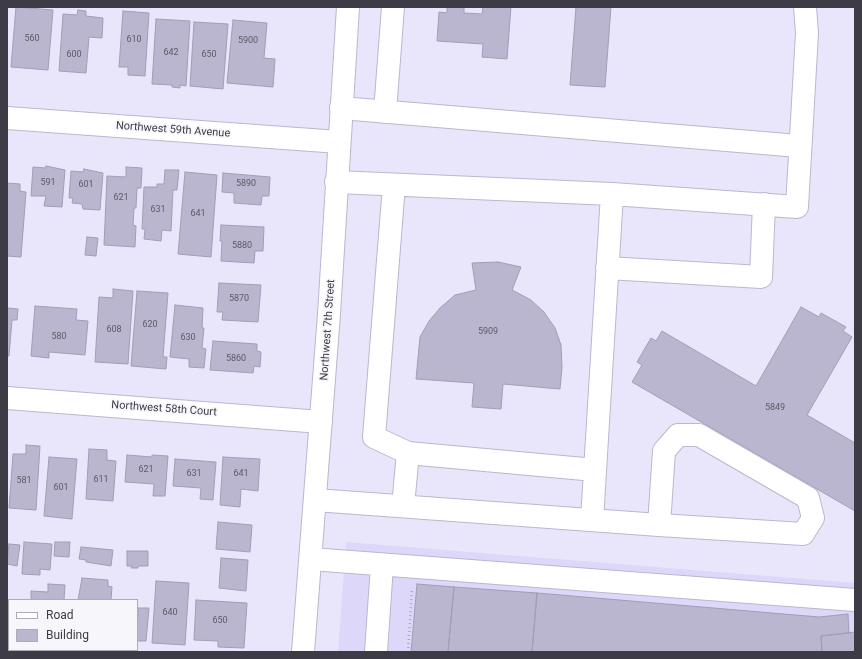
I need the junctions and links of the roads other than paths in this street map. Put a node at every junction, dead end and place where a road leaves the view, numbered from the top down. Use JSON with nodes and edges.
{"nodes":[{"id":1,"x":348,"y":7,"type":"edge"},
{"id":2,"x":394,"y":7,"type":"edge"},
{"id":3,"x":805,"y":7,"type":"edge"},
{"id":4,"x":341,"y":108,"type":"junction"},
{"id":5,"x":385,"y":112,"type":"junction"},
{"id":6,"x":7,"y":118,"type":"edge"},
{"id":7,"x":339,"y":142,"type":"junction"},
{"id":8,"x":800,"y":146,"type":"junction"},
{"id":9,"x":336,"y":182,"type":"junction"},
{"id":10,"x":394,"y":185,"type":"junction"},
{"id":11,"x":612,"y":194,"type":"junction"},
{"id":12,"x":764,"y":204,"type":"junction"},
{"id":13,"x":607,"y":268,"type":"junction"},
{"id":14,"x":7,"y":398,"type":"edge"},
{"id":15,"x":321,"y":422,"type":"junction"},
{"id":16,"x":408,"y":453,"type":"junction"},
{"id":17,"x":595,"y":470,"type":"junction"},
{"id":18,"x":315,"y":500,"type":"junction"},
{"id":19,"x":403,"y":506,"type":"junction"},
{"id":20,"x":592,"y":520,"type":"junction"},
{"id":21,"x":659,"y":525,"type":"junction"},
{"id":22,"x":311,"y":559,"type":"junction"},
{"id":23,"x":382,"y":565,"type":"junction"},
{"id":24,"x":855,"y":600,"type":"edge"},
{"id":25,"x":303,"y":652,"type":"edge"},
{"id":26,"x":376,"y":652,"type":"edge"}],
"edges":[{"from":1,"to":4,"type":"main road","name":"Northwest 7th Street"},
{"from":2,"to":5,"type":"main road"},
{"from":3,"to":8,"type":"main road"},
{"from":4,"to":5,"type":"main road"},
{"from":4,"to":7,"type":"main road","name":"Northwest 7th Street"},
{"from":5,"to":8,"type":"main road"},
{"from":6,"to":7,"type":"main road","name":"Northwest 59th Avenue"},
{"from":7,"to":9,"type":"main road","name":"Northwest 7th Street"},
{"from":8,"to":12,"type":"main road"},
{"from":9,"to":10,"type":"main road"},
{"from":9,"to":15,"type":"main road","name":"Northwest 7th Street"},
{"from":10,"to":11,"type":"main road"},
{"from":10,"to":16,"type":"main road"},
{"from":11,"to":12,"type":"main road"},
{"from":11,"to":13,"type":"main road"},
{"from":12,"to":13,"type":"main road"},
{"from":13,"to":17,"type":"main road"},
{"from":14,"to":15,"type":"main road","name":"Northwest 58th Court"},
{"from":15,"to":18,"type":"main road","name":"Northwest 7th Street"},
{"from":16,"to":17,"type":"main road"},
{"from":16,"to":19,"type":"main road"},
{"from":17,"to":20,"type":"main road"},
{"from":18,"to":19,"type":"main road"},
{"from":18,"to":22,"type":"main road","name":"Northwest 7th Street"},
{"from":19,"to":20,"type":"main road"},
{"from":20,"to":21,"type":"main road"},
{"from":21,"to":21,"type":"main road"},
{"from":22,"to":23,"type":"main road"},
{"from":22,"to":25,"type":"main road","name":"Northwest 7th Street"},
{"from":23,"to":24,"type":"main road"},
{"from":23,"to":26,"type":"main road"}]}
